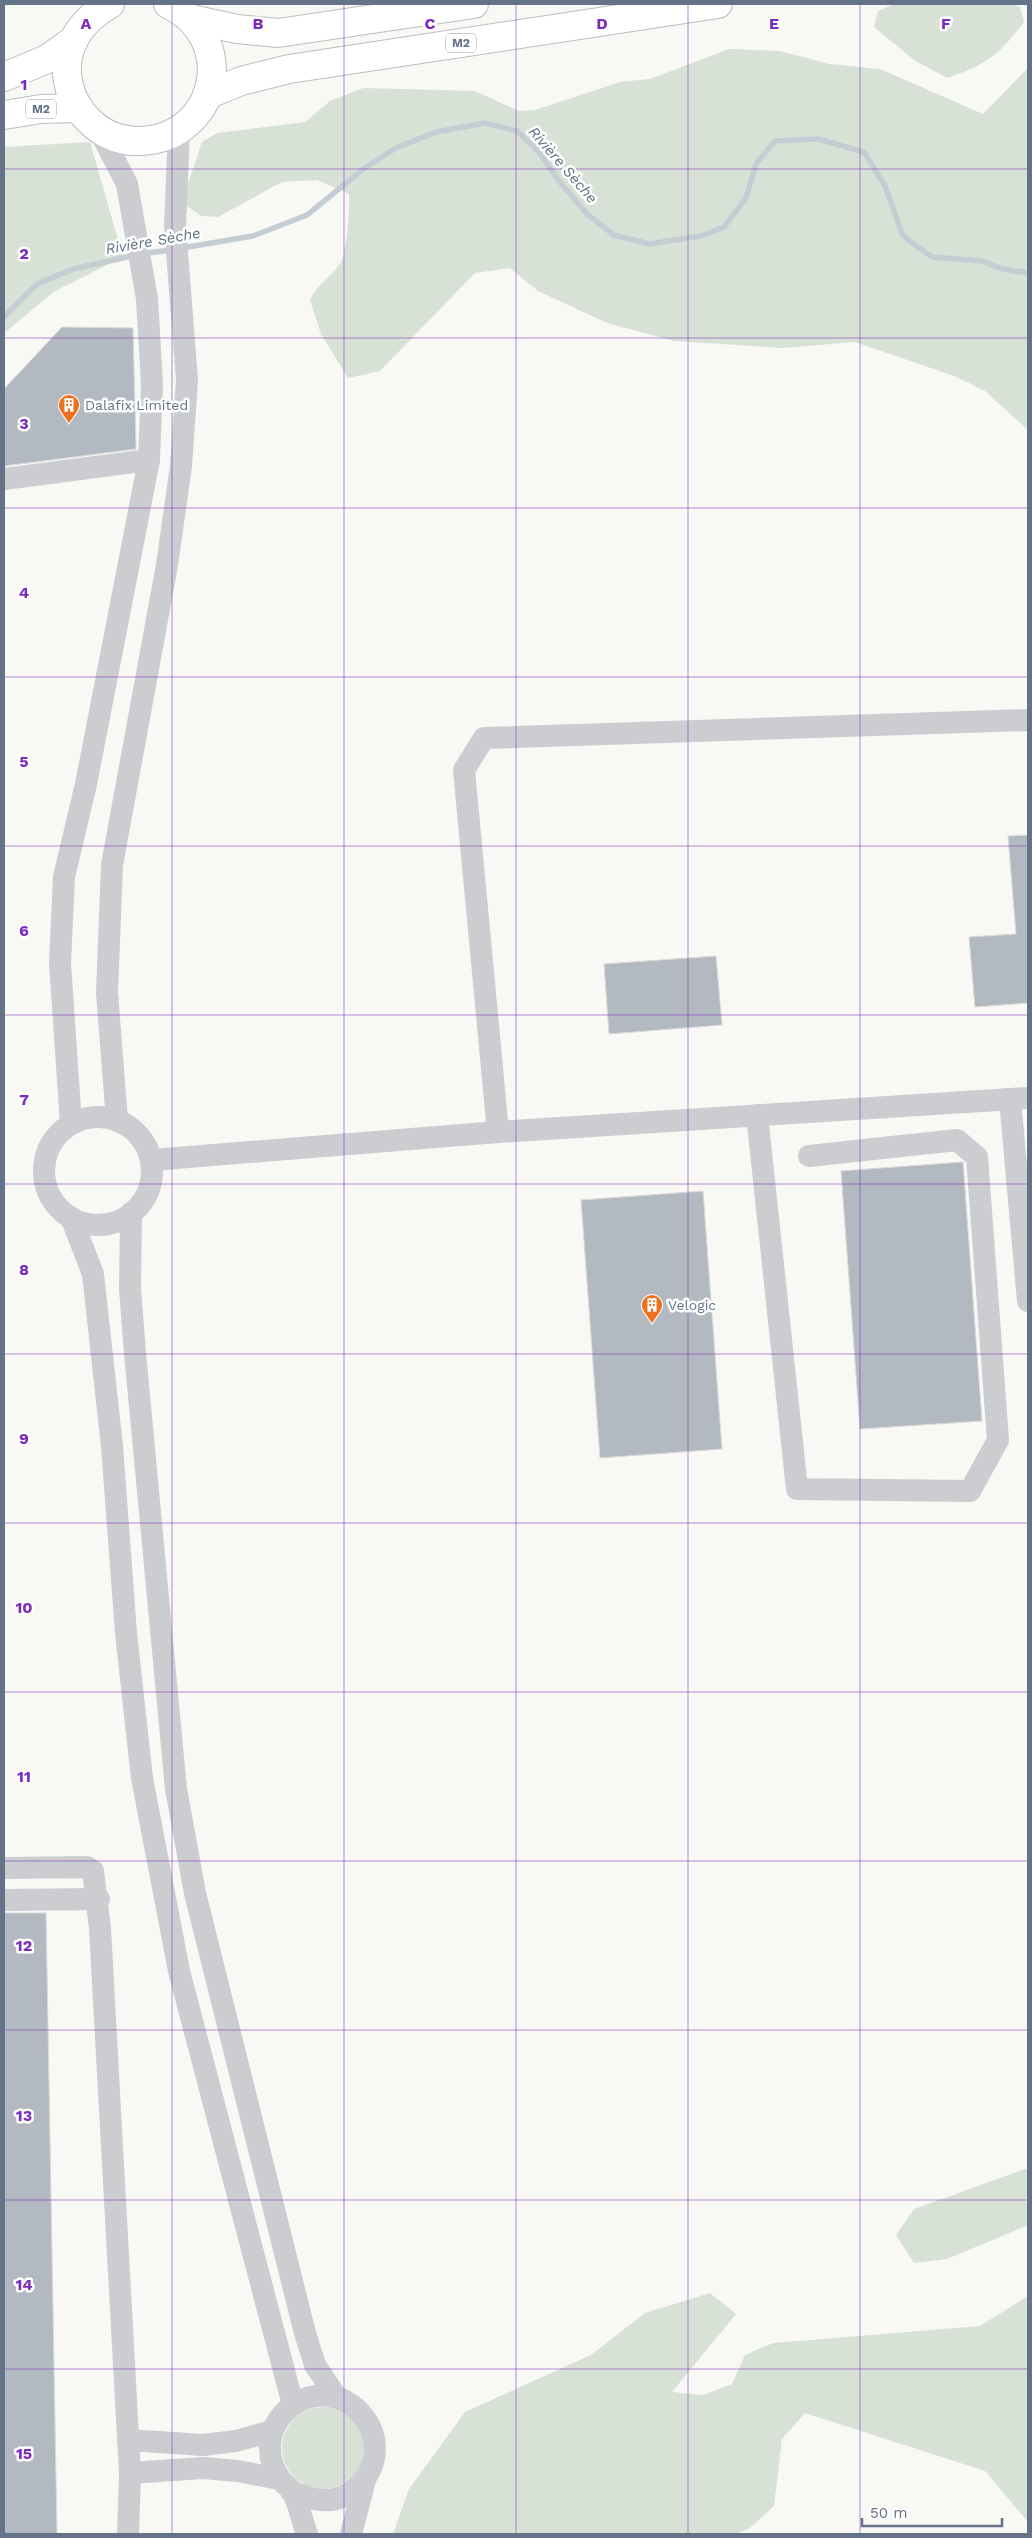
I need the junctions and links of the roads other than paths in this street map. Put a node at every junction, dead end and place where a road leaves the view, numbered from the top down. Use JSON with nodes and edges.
{"nodes":[{"id":1,"x":110,"y":4,"type":"edge"},
{"id":2,"x":168,"y":4,"type":"edge"},
{"id":3,"x":474,"y":4,"type":"edge"},
{"id":4,"x":718,"y":4,"type":"edge"},
{"id":5,"x":191,"y":19,"type":"junction"},
{"id":6,"x":74,"y":40,"type":"junction"},
{"id":7,"x":4,"y":77,"type":"edge"},
{"id":8,"x":207,"y":95,"type":"junction"},
{"id":9,"x":79,"y":108,"type":"junction"},
{"id":10,"x":4,"y":115,"type":"edge"},
{"id":11,"x":99,"y":130,"type":"junction"},
{"id":12,"x":179,"y":130,"type":"junction"},
{"id":13,"x":149,"y":460,"type":"junction"},
{"id":14,"x":4,"y":479,"type":"edge"},
{"id":15,"x":1028,"y":720,"type":"edge"},
{"id":16,"x":1019,"y":1098,"type":"edge"},
{"id":17,"x":757,"y":1116,"type":"junction"},
{"id":18,"x":117,"y":1121,"type":"junction"},
{"id":19,"x":71,"y":1124,"type":"junction"},
{"id":20,"x":498,"y":1132,"type":"junction"},
{"id":21,"x":809,"y":1156,"type":"dead end"},
{"id":22,"x":152,"y":1160,"type":"junction"},
{"id":23,"x":132,"y":1213,"type":"junction"},
{"id":24,"x":71,"y":1217,"type":"junction"},
{"id":25,"x":1028,"y":1301,"type":"edge"},
{"id":26,"x":4,"y":1868,"type":"edge"},
{"id":27,"x":98,"y":1899,"type":"junction"},
{"id":28,"x":4,"y":1900,"type":"edge"},
{"id":29,"x":337,"y":2398,"type":"junction"},
{"id":30,"x":293,"y":2405,"type":"junction"},
{"id":31,"x":272,"y":2431,"type":"junction"},
{"id":32,"x":128,"y":2440,"type":"junction"},
{"id":33,"x":203,"y":2445,"type":"junction"},
{"id":34,"x":203,"y":2468,"type":"junction"},
{"id":35,"x":130,"y":2473,"type":"junction"},
{"id":36,"x":365,"y":2480,"type":"junction"},
{"id":37,"x":285,"y":2485,"type":"junction"},
{"id":38,"x":128,"y":2534,"type":"edge"},
{"id":39,"x":307,"y":2534,"type":"edge"},
{"id":40,"x":351,"y":2534,"type":"edge"}],
"edges":[{"from":1,"to":6,"type":"highway","number":"M2"},
{"from":2,"to":5,"type":"highway","number":"M2"},
{"from":3,"to":5,"type":"highway","number":"M2"},
{"from":4,"to":8,"type":"highway","number":"M2"},
{"from":5,"to":8,"type":"highway","number":"M2"},
{"from":6,"to":7,"type":"highway","number":"M2"},
{"from":6,"to":9,"type":"highway","number":"M2"},
{"from":8,"to":12,"type":"highway","number":"M2"},
{"from":9,"to":10,"type":"highway","number":"M2"},
{"from":9,"to":11,"type":"highway","number":"M2"},
{"from":11,"to":12,"type":"highway","number":"M2"},
{"from":11,"to":13,"type":"street"},
{"from":12,"to":18,"type":"street"},
{"from":13,"to":14,"type":"street"},
{"from":13,"to":19,"type":"street"},
{"from":15,"to":20,"type":"street"},
{"from":16,"to":17,"type":"street"},
{"from":16,"to":25,"type":"street"},
{"from":17,"to":20,"type":"street"},
{"from":17,"to":21,"type":"street"},
{"from":18,"to":19,"type":"street"},
{"from":18,"to":22,"type":"street"},
{"from":19,"to":24,"type":"street"},
{"from":20,"to":22,"type":"street"},
{"from":22,"to":23,"type":"street"},
{"from":23,"to":24,"type":"street"},
{"from":23,"to":29,"type":"street"},
{"from":24,"to":30,"type":"street"},
{"from":26,"to":27,"type":"street"},
{"from":27,"to":28,"type":"street"},
{"from":27,"to":32,"type":"street"},
{"from":29,"to":30,"type":"street"},
{"from":29,"to":36,"type":"street"},
{"from":30,"to":31,"type":"street"},
{"from":31,"to":33,"type":"street"},
{"from":31,"to":37,"type":"street"},
{"from":32,"to":33,"type":"street"},
{"from":32,"to":35,"type":"street"},
{"from":33,"to":34,"type":"street"},
{"from":34,"to":35,"type":"street"},
{"from":34,"to":37,"type":"street"},
{"from":35,"to":38,"type":"street"},
{"from":36,"to":37,"type":"street"},
{"from":36,"to":40,"type":"street"},
{"from":37,"to":39,"type":"street"}]}
